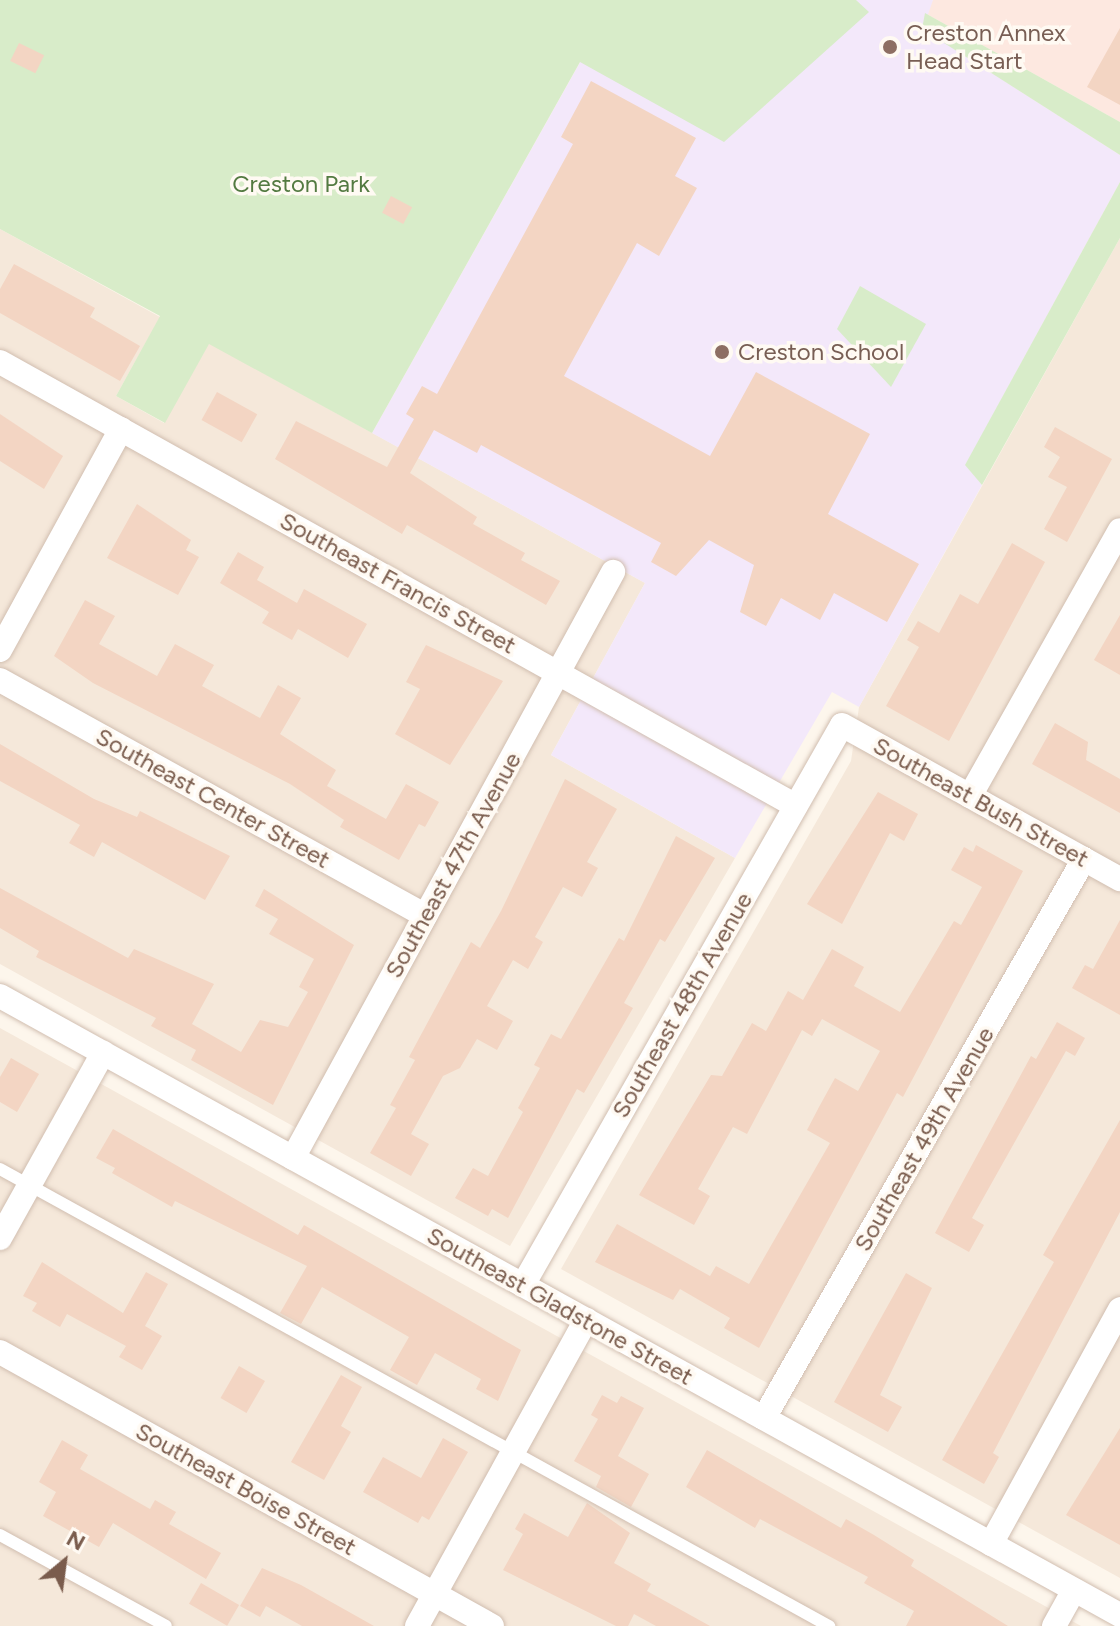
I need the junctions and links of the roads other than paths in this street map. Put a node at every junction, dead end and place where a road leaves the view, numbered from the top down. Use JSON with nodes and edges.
{"nodes":[{"id":1,"x":0,"y":362,"type":"edge"},
{"id":2,"x":121,"y":429,"type":"junction"},
{"id":3,"x":1120,"y":530,"type":"edge"},
{"id":4,"x":613,"y":572,"type":"dead end"},
{"id":5,"x":0,"y":650,"type":"edge"},
{"id":6,"x":558,"y":672,"type":"junction"},
{"id":7,"x":0,"y":680,"type":"edge"},
{"id":8,"x":842,"y":725,"type":"joint"},
{"id":9,"x":970,"y":796,"type":"junction"},
{"id":10,"x":796,"y":806,"type":"junction"},
{"id":11,"x":1084,"y":859,"type":"junction"},
{"id":12,"x":1120,"y":879,"type":"edge"},
{"id":13,"x":425,"y":916,"type":"junction"},
{"id":14,"x":0,"y":996,"type":"edge"},
{"id":15,"x":103,"y":1053,"type":"junction"},
{"id":16,"x":293,"y":1158,"type":"junction"},
{"id":17,"x":0,"y":1169,"type":"edge"},
{"id":18,"x":29,"y":1185,"type":"junction"},
{"id":19,"x":0,"y":1238,"type":"edge"},
{"id":20,"x":523,"y":1285,"type":"junction"},
{"id":21,"x":1120,"y":1309,"type":"edge"},
{"id":22,"x":586,"y":1320,"type":"junction"},
{"id":23,"x":0,"y":1352,"type":"edge"},
{"id":24,"x":764,"y":1418,"type":"junction"},
{"id":25,"x":513,"y":1452,"type":"junction"},
{"id":26,"x":0,"y":1535,"type":"edge"},
{"id":27,"x":991,"y":1544,"type":"junction"},
{"id":28,"x":1074,"y":1590,"type":"junction"},
{"id":29,"x":435,"y":1594,"type":"junction"},
{"id":30,"x":1120,"y":1615,"type":"edge"},
{"id":31,"x":166,"y":1626,"type":"edge"},
{"id":32,"x":417,"y":1626,"type":"edge"},
{"id":33,"x":492,"y":1626,"type":"edge"},
{"id":34,"x":829,"y":1626,"type":"edge"},
{"id":35,"x":1054,"y":1626,"type":"edge"}],
"edges":[{"from":1,"to":2,"type":"street","name":"Southeast Francis Street"},
{"from":2,"to":5,"type":"street"},
{"from":2,"to":6,"type":"street","name":"Southeast Francis Street"},
{"from":3,"to":9,"type":"street"},
{"from":4,"to":6,"type":"street","name":"Southeast 47th Avenue"},
{"from":6,"to":10,"type":"street","name":"Southeast Francis Street"},
{"from":6,"to":13,"type":"street","name":"Southeast 47th Avenue"},
{"from":7,"to":13,"type":"street","name":"Southeast Center Street"},
{"from":8,"to":9,"type":"street","name":"Southeast Bush Street"},
{"from":8,"to":10,"type":"street","name":"Southeast 48th Avenue"},
{"from":9,"to":11,"type":"street","name":"Southeast Bush Street"},
{"from":10,"to":20,"type":"street","name":"Southeast 48th Avenue"},
{"from":11,"to":12,"type":"street","name":"Southeast Bush Street"},
{"from":11,"to":24,"type":"street","name":"Southeast 49th Avenue"},
{"from":13,"to":16,"type":"street","name":"Southeast 47th Avenue"},
{"from":14,"to":15,"type":"street","name":"Southeast Gladstone Street"},
{"from":15,"to":16,"type":"street","name":"Southeast Gladstone Street"},
{"from":15,"to":18,"type":"street"},
{"from":16,"to":20,"type":"street","name":"Southeast Gladstone Street"},
{"from":17,"to":18,"type":"lane"},
{"from":18,"to":19,"type":"street"},
{"from":18,"to":25,"type":"lane"},
{"from":20,"to":22,"type":"street","name":"Southeast Gladstone Street"},
{"from":21,"to":27,"type":"street"},
{"from":22,"to":24,"type":"street","name":"Southeast Gladstone Street"},
{"from":22,"to":25,"type":"street"},
{"from":23,"to":29,"type":"street","name":"Southeast Boise Street"},
{"from":24,"to":27,"type":"street","name":"Southeast Gladstone Street"},
{"from":25,"to":29,"type":"street"},
{"from":25,"to":34,"type":"lane"},
{"from":26,"to":31,"type":"lane"},
{"from":27,"to":28,"type":"street","name":"Southeast Gladstone Street"},
{"from":28,"to":30,"type":"street","name":"Southeast Gladstone Street"},
{"from":28,"to":35,"type":"street"},
{"from":29,"to":32,"type":"street"},
{"from":29,"to":33,"type":"street","name":"Southeast Boise Street"}]}
